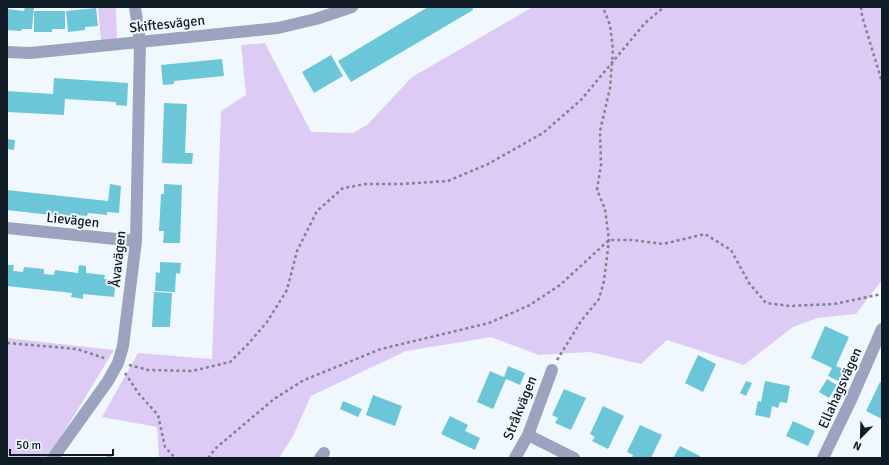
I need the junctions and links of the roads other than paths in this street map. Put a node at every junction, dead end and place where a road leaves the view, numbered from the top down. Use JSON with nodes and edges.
{"nodes":[{"id":1,"x":135,"y":7,"type":"edge"},
{"id":2,"x":352,"y":7,"type":"edge"},
{"id":3,"x":140,"y":42,"type":"junction"},
{"id":4,"x":7,"y":52,"type":"edge"},
{"id":5,"x":7,"y":228,"type":"edge"},
{"id":6,"x":136,"y":241,"type":"junction"},
{"id":7,"x":882,"y":329,"type":"edge"},
{"id":8,"x":552,"y":370,"type":"road end"},
{"id":9,"x":528,"y":436,"type":"junction"},
{"id":10,"x":53,"y":458,"type":"edge"},
{"id":11,"x":515,"y":458,"type":"edge"},
{"id":12,"x":574,"y":458,"type":"edge"},
{"id":13,"x":823,"y":458,"type":"edge"}],
"edges":[{"from":1,"to":3,"type":"street","name":"Åvavägen"},
{"from":2,"to":3,"type":"street","name":"Skiftesvägen"},
{"from":3,"to":4,"type":"street","name":"Skiftesvägen"},
{"from":3,"to":6,"type":"street","name":"Åvavägen"},
{"from":5,"to":6,"type":"street","name":"Lievägen"},
{"from":6,"to":10,"type":"street","name":"Åvavägen"},
{"from":7,"to":13,"type":"street","name":"Ellahagsvägen"},
{"from":8,"to":9,"type":"street","name":"Stråkvägen"},
{"from":9,"to":11,"type":"street","name":"Stråkvägen"},
{"from":9,"to":12,"type":"street"}]}
